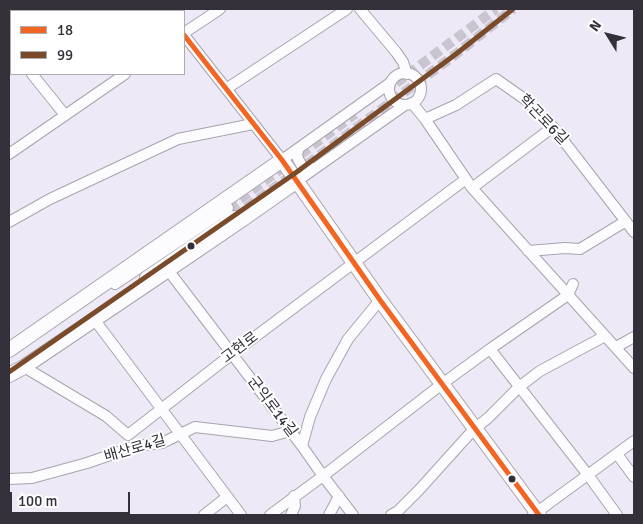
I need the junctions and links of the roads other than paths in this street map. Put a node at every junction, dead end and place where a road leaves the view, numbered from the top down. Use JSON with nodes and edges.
{"nodes":[{"id":1,"x":220,"y":9,"type":"edge"},
{"id":2,"x":347,"y":9,"type":"edge"},
{"id":3,"x":360,"y":9,"type":"edge"},
{"id":4,"x":185,"y":33,"type":"edge"},
{"id":5,"x":185,"y":35,"type":"edge"},
{"id":6,"x":407,"y":74,"type":"junction"},
{"id":7,"x":33,"y":75,"type":"edge"},
{"id":8,"x":124,"y":75,"type":"edge"},
{"id":9,"x":390,"y":83,"type":"junction"},
{"id":10,"x":226,"y":88,"type":"junction"},
{"id":11,"x":408,"y":104,"type":"junction"},
{"id":12,"x":65,"y":115,"type":"junction"},
{"id":13,"x":425,"y":119,"type":"junction"},
{"id":14,"x":253,"y":124,"type":"junction"},
{"id":15,"x":552,"y":127,"type":"junction"},
{"id":16,"x":299,"y":148,"type":"junction"},
{"id":17,"x":9,"y":154,"type":"edge"},
{"id":18,"x":282,"y":160,"type":"junction"},
{"id":19,"x":315,"y":168,"type":"junction"},
{"id":20,"x":297,"y":180,"type":"junction"},
{"id":21,"x":469,"y":184,"type":"junction"},
{"id":22,"x":233,"y":211,"type":"junction"},
{"id":23,"x":626,"y":221,"type":"junction"},
{"id":24,"x":9,"y":222,"type":"edge"},
{"id":25,"x":634,"y":232,"type":"edge"},
{"id":26,"x":528,"y":251,"type":"junction"},
{"id":27,"x":354,"y":263,"type":"junction"},
{"id":28,"x":168,"y":270,"type":"junction"},
{"id":29,"x":574,"y":284,"type":"dead end"},
{"id":30,"x":568,"y":296,"type":"junction"},
{"id":31,"x":380,"y":300,"type":"junction"},
{"id":32,"x":94,"y":319,"type":"junction"},
{"id":33,"x":605,"y":336,"type":"junction"},
{"id":34,"x":634,"y":337,"type":"edge"},
{"id":35,"x":616,"y":347,"type":"junction"},
{"id":36,"x":490,"y":349,"type":"junction"},
{"id":37,"x":9,"y":350,"type":"edge"},
{"id":38,"x":232,"y":354,"type":"junction"},
{"id":39,"x":9,"y":356,"type":"edge"},
{"id":40,"x":24,"y":367,"type":"junction"},
{"id":41,"x":634,"y":368,"type":"edge"},
{"id":42,"x":9,"y":373,"type":"edge"},
{"id":43,"x":442,"y":384,"type":"junction"},
{"id":44,"x":519,"y":387,"type":"junction"},
{"id":45,"x":161,"y":410,"type":"junction"},
{"id":46,"x":474,"y":429,"type":"junction"},
{"id":47,"x":290,"y":431,"type":"junction"},
{"id":48,"x":181,"y":435,"type":"junction"},
{"id":49,"x":634,"y":441,"type":"edge"},
{"id":50,"x":302,"y":446,"type":"junction"},
{"id":51,"x":617,"y":454,"type":"junction"},
{"id":52,"x":588,"y":475,"type":"junction"},
{"id":53,"x":323,"y":476,"type":"junction"},
{"id":54,"x":634,"y":477,"type":"edge"},
{"id":55,"x":9,"y":479,"type":"edge"},
{"id":56,"x":294,"y":496,"type":"junction"},
{"id":57,"x":339,"y":496,"type":"junction"},
{"id":58,"x":227,"y":497,"type":"junction"},
{"id":59,"x":536,"y":514,"type":"edge"},
{"id":60,"x":204,"y":515,"type":"edge"},
{"id":61,"x":241,"y":515,"type":"edge"},
{"id":62,"x":270,"y":515,"type":"edge"},
{"id":63,"x":291,"y":515,"type":"edge"},
{"id":64,"x":329,"y":515,"type":"edge"},
{"id":65,"x":353,"y":515,"type":"edge"},
{"id":66,"x":391,"y":515,"type":"edge"},
{"id":67,"x":617,"y":515,"type":"edge"}],
"edges":[{"from":1,"to":4,"type":"street"},
{"from":2,"to":10,"type":"street"},
{"from":3,"to":6,"type":"street"},
{"from":5,"to":10,"type":"street"},
{"from":6,"to":9,"type":"street"},
{"from":6,"to":11,"type":"street"},
{"from":7,"to":12,"type":"street"},
{"from":8,"to":12,"type":"street"},
{"from":9,"to":11,"type":"street"},
{"from":9,"to":16,"type":"street"},
{"from":10,"to":14,"type":"street"},
{"from":11,"to":13,"type":"street"},
{"from":11,"to":19,"type":"street"},
{"from":12,"to":17,"type":"street"},
{"from":13,"to":15,"type":"street","name":"학곤로6길"},
{"from":13,"to":21,"type":"street"},
{"from":14,"to":18,"type":"street"},
{"from":14,"to":24,"type":"street"},
{"from":15,"to":21,"type":"street","name":"고현로"},
{"from":15,"to":23,"type":"street","name":"학곤로6길"},
{"from":16,"to":18,"type":"street"},
{"from":16,"to":19,"type":"street"},
{"from":18,"to":20,"type":"main road"},
{"from":18,"to":22,"type":"main road"},
{"from":19,"to":20,"type":"street"},
{"from":20,"to":22,"type":"main road"},
{"from":20,"to":27,"type":"main road"},
{"from":21,"to":26,"type":"street"},
{"from":21,"to":27,"type":"street","name":"고현로"},
{"from":22,"to":28,"type":"main road"},
{"from":22,"to":37,"type":"main road"},
{"from":22,"to":39,"type":"street"},
{"from":22,"to":42,"type":"street"},
{"from":23,"to":25,"type":"street","name":"학곤로6길"},
{"from":23,"to":26,"type":"street"},
{"from":26,"to":30,"type":"street"},
{"from":27,"to":31,"type":"main road"},
{"from":27,"to":38,"type":"street","name":"고현로"},
{"from":28,"to":32,"type":"main road"},
{"from":28,"to":38,"type":"street","name":"군익로14길"},
{"from":29,"to":30,"type":"street"},
{"from":30,"to":33,"type":"street"},
{"from":30,"to":36,"type":"street"},
{"from":31,"to":43,"type":"main road"},
{"from":31,"to":50,"type":"street"},
{"from":32,"to":40,"type":"main road"},
{"from":32,"to":45,"type":"street"},
{"from":33,"to":35,"type":"street"},
{"from":33,"to":44,"type":"street"},
{"from":34,"to":35,"type":"street"},
{"from":35,"to":41,"type":"street"},
{"from":36,"to":43,"type":"street"},
{"from":36,"to":44,"type":"street"},
{"from":38,"to":45,"type":"street","name":"고현로"},
{"from":38,"to":47,"type":"street","name":"군익로14길"},
{"from":40,"to":42,"type":"main road"},
{"from":40,"to":45,"type":"street","name":"고현로"},
{"from":43,"to":46,"type":"main road"},
{"from":43,"to":53,"type":"street"},
{"from":44,"to":46,"type":"street"},
{"from":44,"to":52,"type":"street"},
{"from":45,"to":48,"type":"street"},
{"from":46,"to":59,"type":"main road"},
{"from":46,"to":66,"type":"street"},
{"from":47,"to":48,"type":"street","name":"배산로4길"},
{"from":47,"to":50,"type":"street","name":"군익로14길"},
{"from":48,"to":55,"type":"street","name":"배산로4길"},
{"from":48,"to":58,"type":"street"},
{"from":49,"to":51,"type":"street"},
{"from":50,"to":53,"type":"street","name":"군익로14길"},
{"from":51,"to":52,"type":"street"},
{"from":51,"to":54,"type":"street"},
{"from":52,"to":59,"type":"street"},
{"from":52,"to":67,"type":"street"},
{"from":53,"to":56,"type":"street"},
{"from":53,"to":57,"type":"street","name":"군익로14길"},
{"from":56,"to":62,"type":"street"},
{"from":56,"to":63,"type":"street"},
{"from":57,"to":64,"type":"street"},
{"from":57,"to":65,"type":"street","name":"군익로14길"},
{"from":58,"to":60,"type":"street"},
{"from":58,"to":61,"type":"street"}]}
